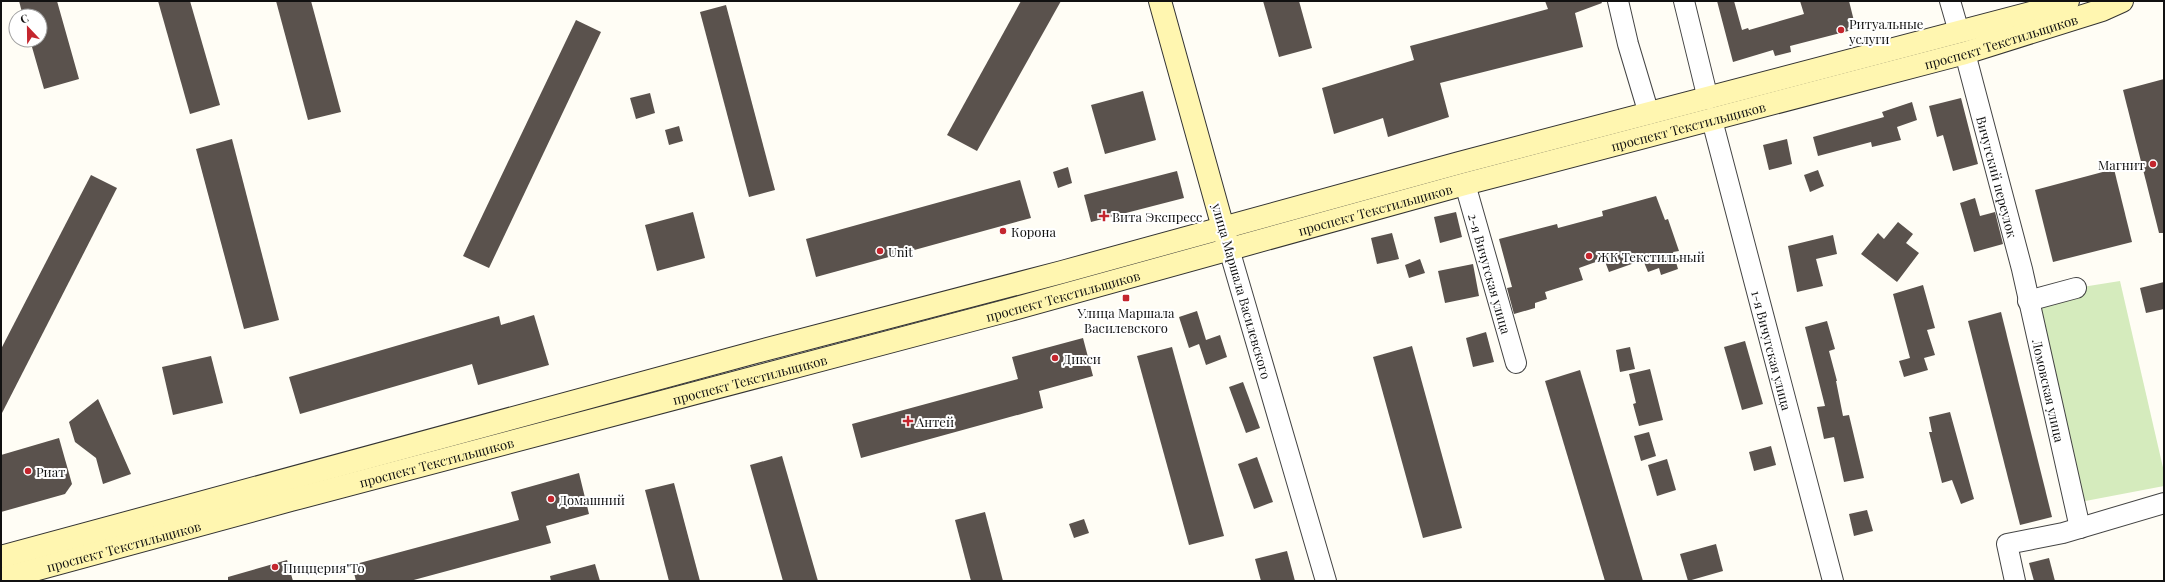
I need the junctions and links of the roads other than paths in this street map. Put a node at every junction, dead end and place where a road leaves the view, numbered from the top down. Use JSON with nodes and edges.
{"nodes":[{"id":1,"x":1160,"y":1,"type":"edge"},
{"id":2,"x":1618,"y":1,"type":"edge"},
{"id":3,"x":1684,"y":1,"type":"edge"},
{"id":4,"x":1950,"y":1,"type":"edge"},
{"id":5,"x":2068,"y":1,"type":"edge"},
{"id":6,"x":2122,"y":1,"type":"edge"},
{"id":7,"x":1959,"y":32,"type":"junction"},
{"id":8,"x":1965,"y":53,"type":"junction"},
{"id":9,"x":1708,"y":99,"type":"junction"},
{"id":10,"x":1649,"y":114,"type":"junction"},
{"id":11,"x":1712,"y":120,"type":"junction"},
{"id":12,"x":1465,"y":184,"type":"junction"},
{"id":13,"x":1223,"y":228,"type":"junction"},
{"id":14,"x":1229,"y":249,"type":"junction"},
{"id":15,"x":2076,"y":288,"type":"dead end"},
{"id":16,"x":2028,"y":301,"type":"junction"},
{"id":17,"x":1516,"y":362,"type":"dead end"},
{"id":18,"x":2163,"y":507,"type":"edge"},
{"id":19,"x":2080,"y":528,"type":"junction"},
{"id":20,"x":1,"y":557,"type":"edge"},
{"id":21,"x":1,"y":579,"type":"edge"},
{"id":22,"x":1326,"y":581,"type":"edge"},
{"id":23,"x":1833,"y":581,"type":"edge"},
{"id":24,"x":2015,"y":581,"type":"edge"}],
"edges":[{"from":1,"to":13,"type":"main road","name":"улица Маршала Василевского"},
{"from":2,"to":10,"type":"street"},
{"from":3,"to":9,"type":"street"},
{"from":4,"to":7,"type":"street"},
{"from":5,"to":7,"type":"main road","name":"проспект Текстильщиков"},
{"from":6,"to":8,"type":"main road","name":"проспект Текстильщиков"},
{"from":7,"to":9,"type":"main road","name":"проспект Текстильщиков"},
{"from":8,"to":11,"type":"main road","name":"проспект Текстильщиков"},
{"from":8,"to":16,"type":"street","name":"Вичугский переулок"},
{"from":9,"to":10,"type":"main road","name":"проспект Текстильщиков"},
{"from":9,"to":11,"type":"main road"},
{"from":10,"to":13,"type":"main road","name":"проспект Текстильщиков"},
{"from":11,"to":12,"type":"main road","name":"проспект Текстильщиков"},
{"from":11,"to":23,"type":"street","name":"1-я Вичугская улица"},
{"from":12,"to":14,"type":"main road","name":"проспект Текстильщиков"},
{"from":12,"to":17,"type":"street","name":"2-я Вичугская улица"},
{"from":13,"to":14,"type":"main road","name":"улица Маршала Василевского"},
{"from":13,"to":20,"type":"main road","name":"проспект Текстильщиков"},
{"from":14,"to":21,"type":"main road","name":"проспект Текстильщиков"},
{"from":14,"to":22,"type":"street","name":"улица Маршала Василевского"},
{"from":15,"to":16,"type":"street"},
{"from":16,"to":19,"type":"street","name":"Ломовская улица"},
{"from":18,"to":19,"type":"street"},
{"from":19,"to":24,"type":"street"}]}
